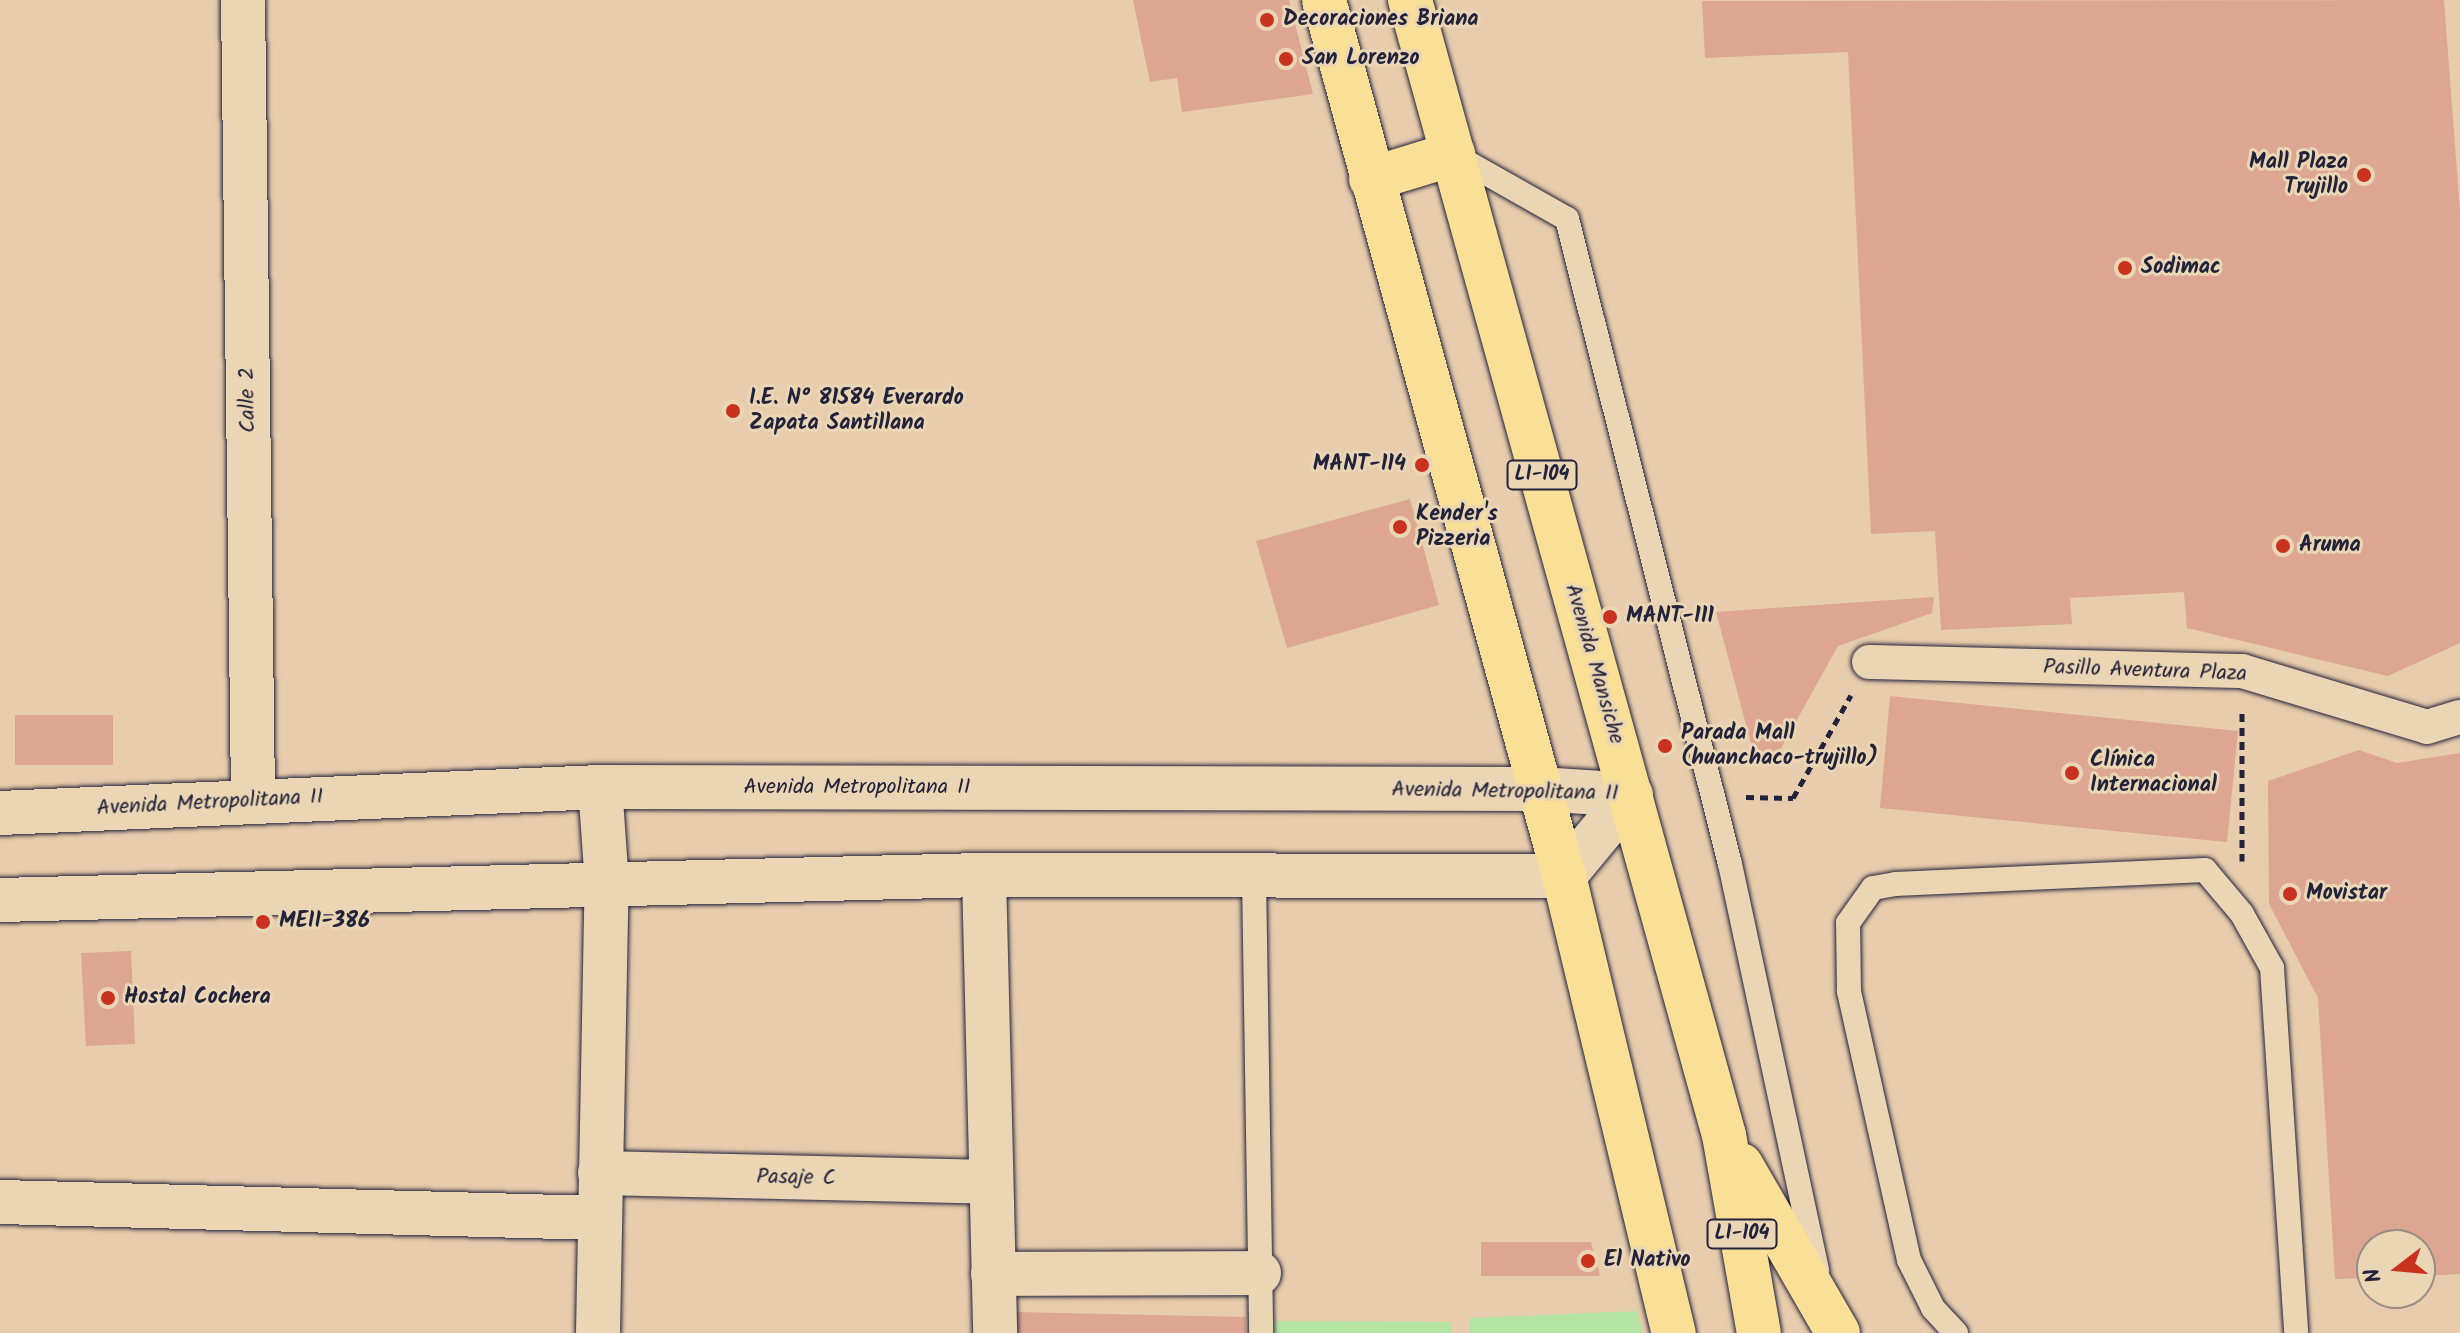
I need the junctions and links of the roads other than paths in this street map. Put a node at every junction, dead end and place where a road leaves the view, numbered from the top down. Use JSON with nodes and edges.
{"nodes":[{"id":1,"x":243,"y":0,"type":"edge"},
{"id":2,"x":1324,"y":0,"type":"edge"},
{"id":3,"x":1410,"y":0,"type":"edge"},
{"id":4,"x":1453,"y":154,"type":"junction"},
{"id":5,"x":1371,"y":179,"type":"junction"},
{"id":6,"x":1869,"y":662,"type":"dead end"},
{"id":7,"x":2460,"y":717,"type":"edge"},
{"id":8,"x":600,"y":787,"type":"junction"},
{"id":9,"x":1539,"y":789,"type":"junction"},
{"id":10,"x":1631,"y":795,"type":"junction"},
{"id":11,"x":253,"y":800,"type":"junction"},
{"id":12,"x":0,"y":813,"type":"edge"},
{"id":13,"x":984,"y":875,"type":"junction"},
{"id":14,"x":1254,"y":876,"type":"junction"},
{"id":15,"x":1564,"y":876,"type":"junction"},
{"id":16,"x":607,"y":884,"type":"junction"},
{"id":17,"x":0,"y":900,"type":"edge"},
{"id":18,"x":1724,"y":1135,"type":"junction"},
{"id":19,"x":600,"y":1173,"type":"junction"},
{"id":20,"x":991,"y":1182,"type":"junction"},
{"id":21,"x":0,"y":1202,"type":"edge"},
{"id":22,"x":599,"y":1218,"type":"junction"},
{"id":23,"x":1259,"y":1273,"type":"junction"},
{"id":24,"x":993,"y":1274,"type":"junction"},
{"id":25,"x":1832,"y":1324,"type":"edge"},
{"id":26,"x":1664,"y":1326,"type":"edge"},
{"id":27,"x":598,"y":1333,"type":"edge"},
{"id":28,"x":995,"y":1333,"type":"edge"},
{"id":29,"x":1261,"y":1333,"type":"edge"},
{"id":30,"x":1759,"y":1333,"type":"edge"},
{"id":31,"x":1956,"y":1333,"type":"edge"},
{"id":32,"x":2296,"y":1333,"type":"edge"}],
"edges":[{"from":1,"to":11,"type":"main road","name":"Calle 2"},
{"from":2,"to":5,"type":"highway"},
{"from":3,"to":4,"type":"highway","name":"Avenida Mansiche","number":"LI-104"},
{"from":4,"to":5,"type":"highway"},
{"from":4,"to":10,"type":"highway","name":"Avenida Mansiche","number":"LI-104"},
{"from":4,"to":25,"type":"lane"},
{"from":5,"to":9,"type":"highway"},
{"from":6,"to":7,"type":"street","name":"Pasillo Aventura Plaza"},
{"from":8,"to":9,"type":"main road","name":"Avenida Metropolitana II"},
{"from":8,"to":11,"type":"main road","name":"Avenida Metropolitana II"},
{"from":8,"to":16,"type":"main road"},
{"from":9,"to":10,"type":"main road","name":"Avenida Metropolitana II"},
{"from":9,"to":15,"type":"highway"},
{"from":10,"to":15,"type":"main road","name":"Avenida Metropolitana II"},
{"from":10,"to":18,"type":"highway","name":"Avenida Mansiche","number":"LI-104"},
{"from":11,"to":12,"type":"main road","name":"Avenida Metropolitana II"},
{"from":13,"to":14,"type":"main road"},
{"from":13,"to":16,"type":"main road"},
{"from":13,"to":20,"type":"main road"},
{"from":14,"to":15,"type":"main road"},
{"from":14,"to":23,"type":"lane"},
{"from":15,"to":26,"type":"highway"},
{"from":16,"to":17,"type":"main road"},
{"from":16,"to":19,"type":"main road"},
{"from":18,"to":25,"type":"highway"},
{"from":18,"to":30,"type":"highway","name":"Avenida Mansiche","number":"LI-104"},
{"from":19,"to":20,"type":"main road","name":"Pasaje C"},
{"from":19,"to":22,"type":"main road"},
{"from":20,"to":24,"type":"main road"},
{"from":21,"to":22,"type":"main road"},
{"from":22,"to":27,"type":"main road"},
{"from":23,"to":24,"type":"main road"},
{"from":23,"to":29,"type":"lane"},
{"from":24,"to":28,"type":"main road"},
{"from":31,"to":32,"type":"lane"}]}
